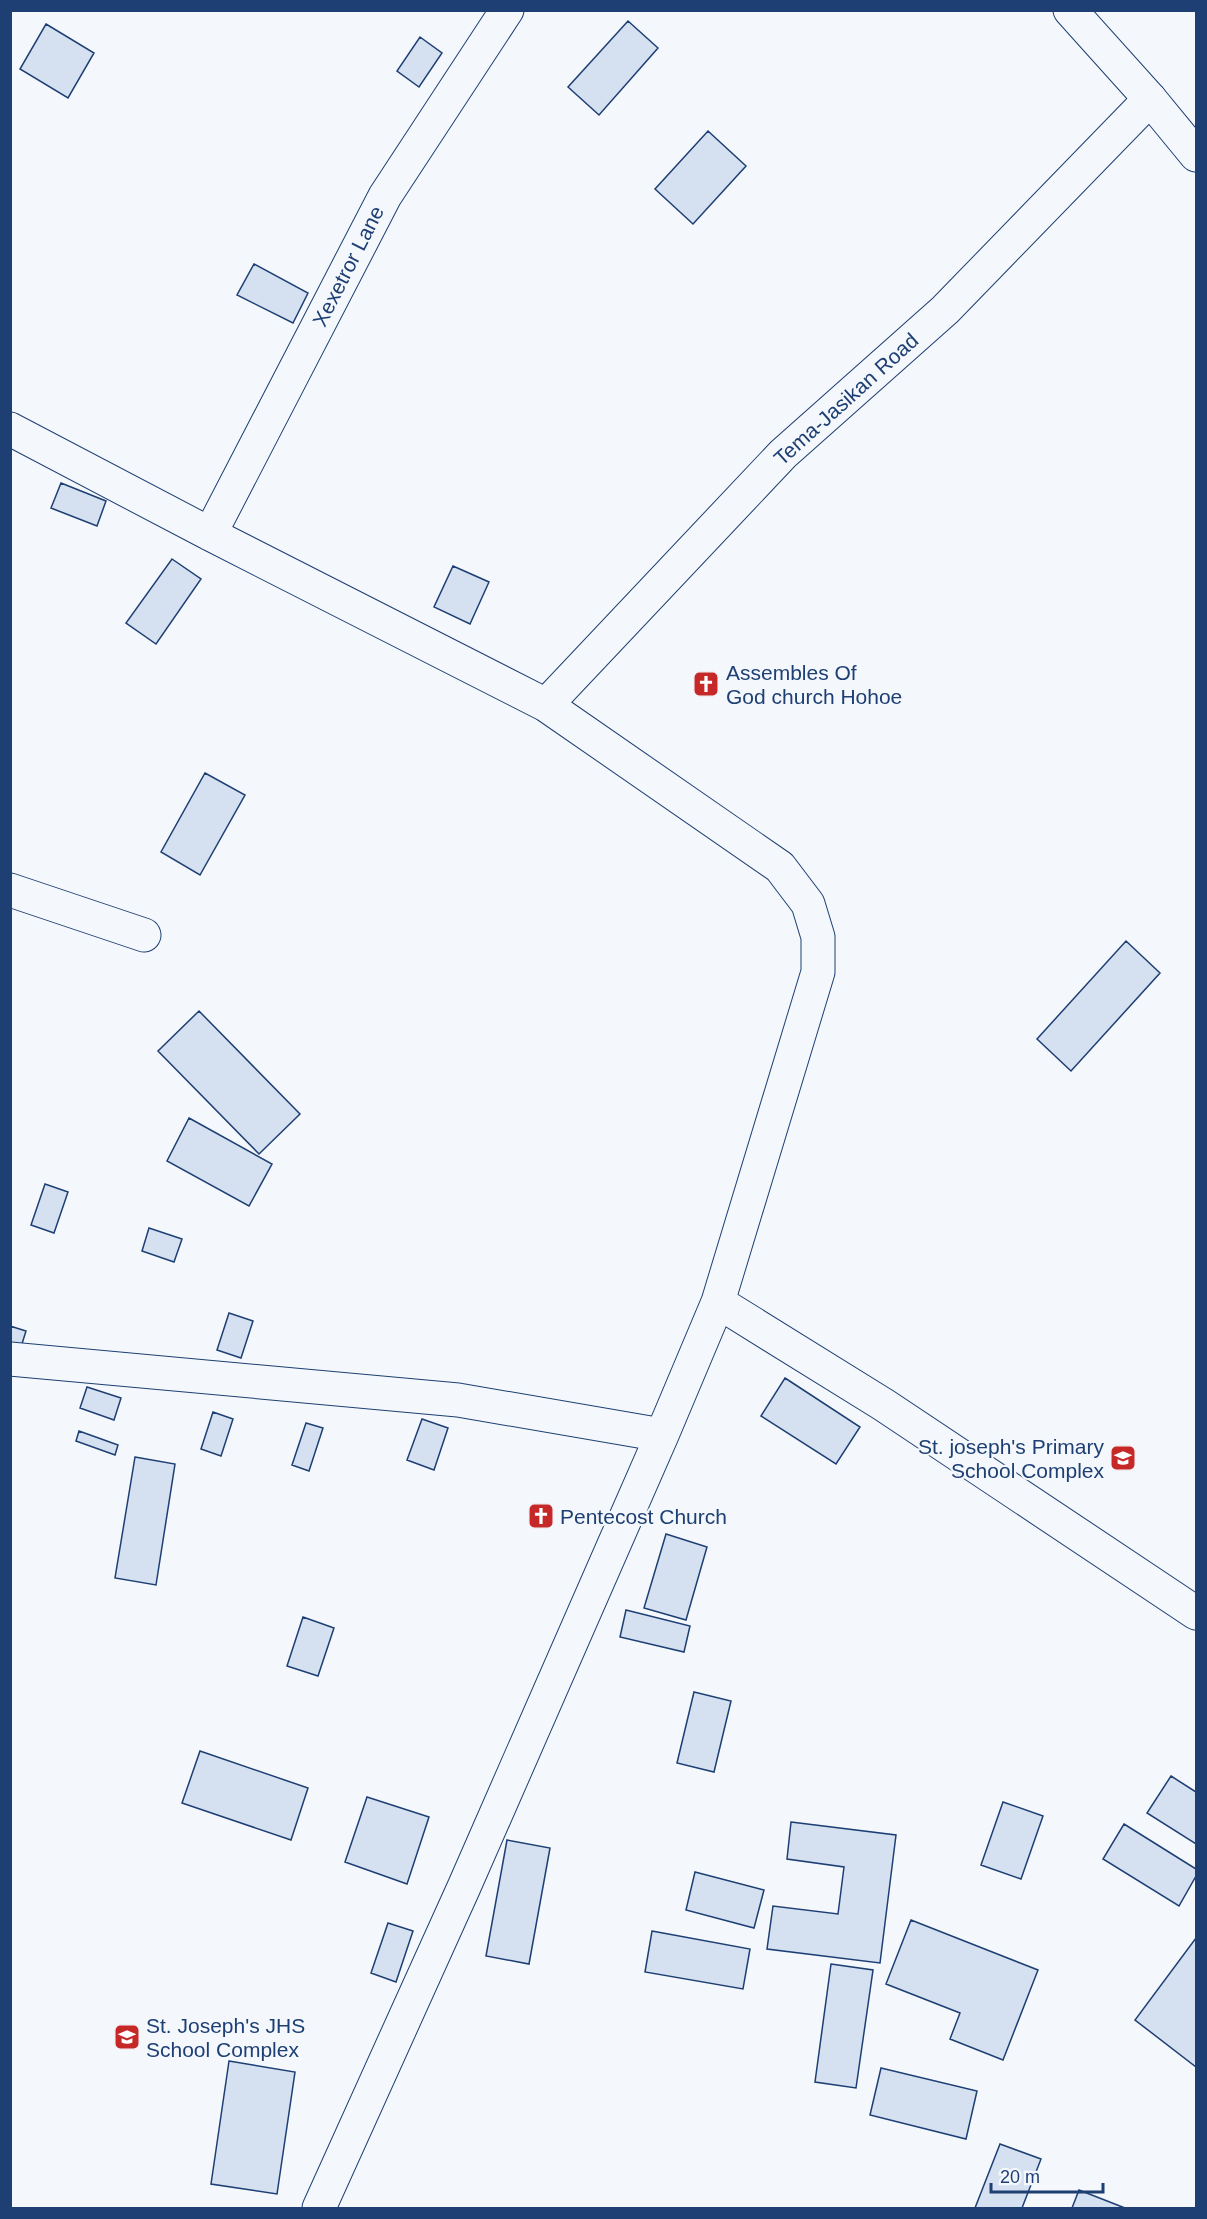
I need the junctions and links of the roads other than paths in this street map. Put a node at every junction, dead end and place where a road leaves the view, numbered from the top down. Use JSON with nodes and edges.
{"nodes":[{"id":1,"x":507,"y":10,"type":"edge"},
{"id":2,"x":1070,"y":10,"type":"edge"},
{"id":3,"x":1150,"y":99,"type":"junction"},
{"id":4,"x":1197,"y":155,"type":"edge"},
{"id":5,"x":10,"y":429,"type":"edge"},
{"id":6,"x":210,"y":534,"type":"junction"},
{"id":7,"x":546,"y":705,"type":"junction"},
{"id":8,"x":10,"y":890,"type":"edge"},
{"id":9,"x":144,"y":935,"type":"dead end"},
{"id":10,"x":718,"y":1302,"type":"junction"},
{"id":11,"x":10,"y":1359,"type":"edge"},
{"id":12,"x":662,"y":1435,"type":"junction"},
{"id":13,"x":1197,"y":1613,"type":"edge"},
{"id":14,"x":319,"y":2208,"type":"edge"}],
"edges":[{"from":1,"to":6,"type":"main road","name":"Xexetror Lane"},
{"from":2,"to":3,"type":"main road"},
{"from":3,"to":4,"type":"main road"},
{"from":3,"to":7,"type":"main road","name":"Tema-Jasikan Road"},
{"from":5,"to":6,"type":"main road"},
{"from":6,"to":7,"type":"main road"},
{"from":7,"to":10,"type":"main road"},
{"from":8,"to":9,"type":"main road"},
{"from":10,"to":12,"type":"main road"},
{"from":10,"to":13,"type":"main road"},
{"from":11,"to":12,"type":"main road"},
{"from":12,"to":14,"type":"main road"}]}
